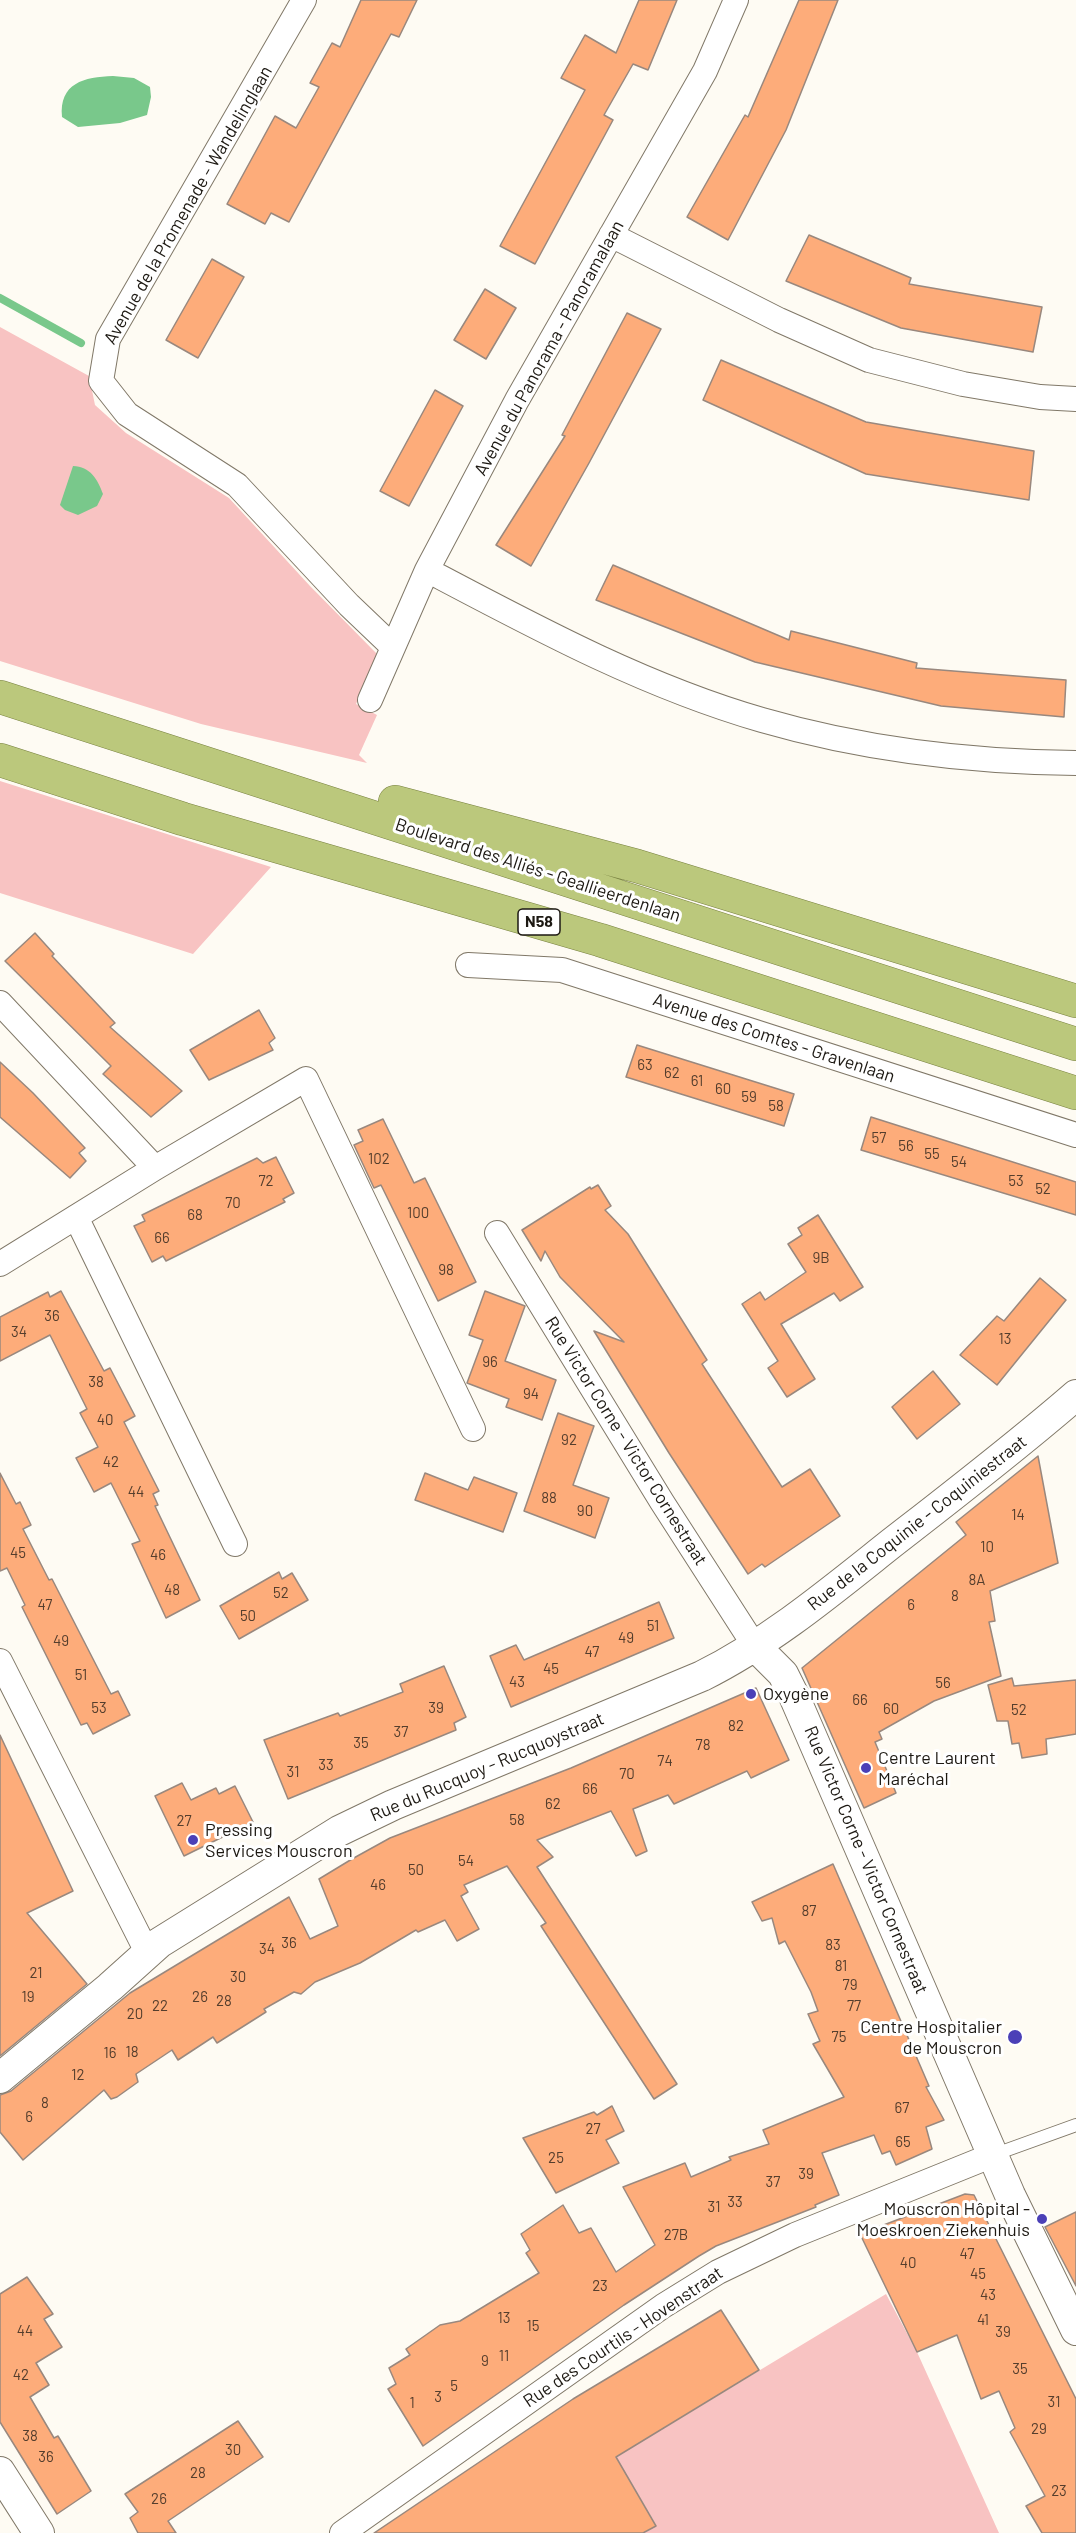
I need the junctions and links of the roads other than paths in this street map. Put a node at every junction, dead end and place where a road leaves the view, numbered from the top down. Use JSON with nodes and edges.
{"nodes":[{"id":1,"x":304,"y":0,"type":"edge"},
{"id":2,"x":736,"y":0,"type":"edge"},
{"id":3,"x":612,"y":235,"type":"junction"},
{"id":4,"x":1076,"y":399,"type":"edge"},
{"id":5,"x":427,"y":570,"type":"junction"},
{"id":6,"x":393,"y":647,"type":"junction"},
{"id":7,"x":0,"y":697,"type":"edge"},
{"id":8,"x":370,"y":700,"type":"dead end"},
{"id":9,"x":0,"y":760,"type":"edge"},
{"id":10,"x":1076,"y":763,"type":"edge"},
{"id":11,"x":277,"y":785,"type":"junction"},
{"id":12,"x":468,"y":965,"type":"dead end"},
{"id":13,"x":1076,"y":1001,"type":"edge"},
{"id":14,"x":0,"y":1003,"type":"edge"},
{"id":15,"x":1076,"y":1044,"type":"edge"},
{"id":16,"x":1076,"y":1093,"type":"edge"},
{"id":17,"x":1076,"y":1135,"type":"edge"},
{"id":18,"x":155,"y":1168,"type":"junction"},
{"id":19,"x":75,"y":1216,"type":"junction"},
{"id":20,"x":497,"y":1233,"type":"dead end"},
{"id":21,"x":0,"y":1264,"type":"edge"},
{"id":22,"x":1076,"y":1395,"type":"edge"},
{"id":23,"x":473,"y":1429,"type":"dead end"},
{"id":24,"x":235,"y":1544,"type":"dead end"},
{"id":25,"x":754,"y":1645,"type":"junction"},
{"id":26,"x":0,"y":1661,"type":"edge"},
{"id":27,"x":147,"y":1952,"type":"junction"},
{"id":28,"x":0,"y":2078,"type":"edge"},
{"id":29,"x":1076,"y":2125,"type":"edge"},
{"id":30,"x":993,"y":2155,"type":"junction"},
{"id":31,"x":1076,"y":2330,"type":"edge"},
{"id":32,"x":0,"y":2472,"type":"edge"},
{"id":33,"x":39,"y":2533,"type":"edge"},
{"id":34,"x":342,"y":2533,"type":"edge"}],
"edges":[{"from":1,"to":6,"type":"street","name":"Avenue de la Promenade - Wandelinglaan"},
{"from":2,"to":3,"type":"street","name":"Avenue du Panorama - Panoramalaan"},
{"from":3,"to":4,"type":"street"},
{"from":3,"to":5,"type":"street","name":"Avenue du Panorama - Panoramalaan"},
{"from":5,"to":6,"type":"street","name":"Avenue du Panorama - Panoramalaan"},
{"from":5,"to":10,"type":"street"},
{"from":6,"to":8,"type":"street","name":"Avenue du Panorama - Panoramalaan"},
{"from":7,"to":11,"type":"highway","name":"Boulevard des Alliés - Geallieerdenlaan"},
{"from":9,"to":16,"type":"highway","number":"N58"},
{"from":11,"to":13,"type":"highway"},
{"from":11,"to":15,"type":"highway","name":"Boulevard des Alliés - Geallieerdenlaan"},
{"from":12,"to":17,"type":"street","name":"Avenue des Comtes - Gravenlaan"},
{"from":14,"to":18,"type":"street"},
{"from":18,"to":19,"type":"street"},
{"from":18,"to":23,"type":"street"},
{"from":19,"to":21,"type":"street"},
{"from":19,"to":24,"type":"street"},
{"from":20,"to":25,"type":"street","name":"Rue Victor Corne - Victor Cornestraat"},
{"from":22,"to":25,"type":"street","name":"Rue de la Coquinie - Coquiniestraat"},
{"from":25,"to":27,"type":"street","name":"Rue du Rucquoy - Rucquoystraat"},
{"from":25,"to":30,"type":"street","name":"Rue Victor Corne - Victor Cornestraat"},
{"from":26,"to":27,"type":"street"},
{"from":27,"to":28,"type":"street","name":"Rue du Rucquoy - Rucquoystraat"},
{"from":29,"to":30,"type":"lane"},
{"from":30,"to":31,"type":"street","name":"Rue Victor Corne - Victor Cornestraat"},
{"from":30,"to":34,"type":"street","name":"Rue des Courtils - Hovenstraat"},
{"from":32,"to":33,"type":"street"}]}
